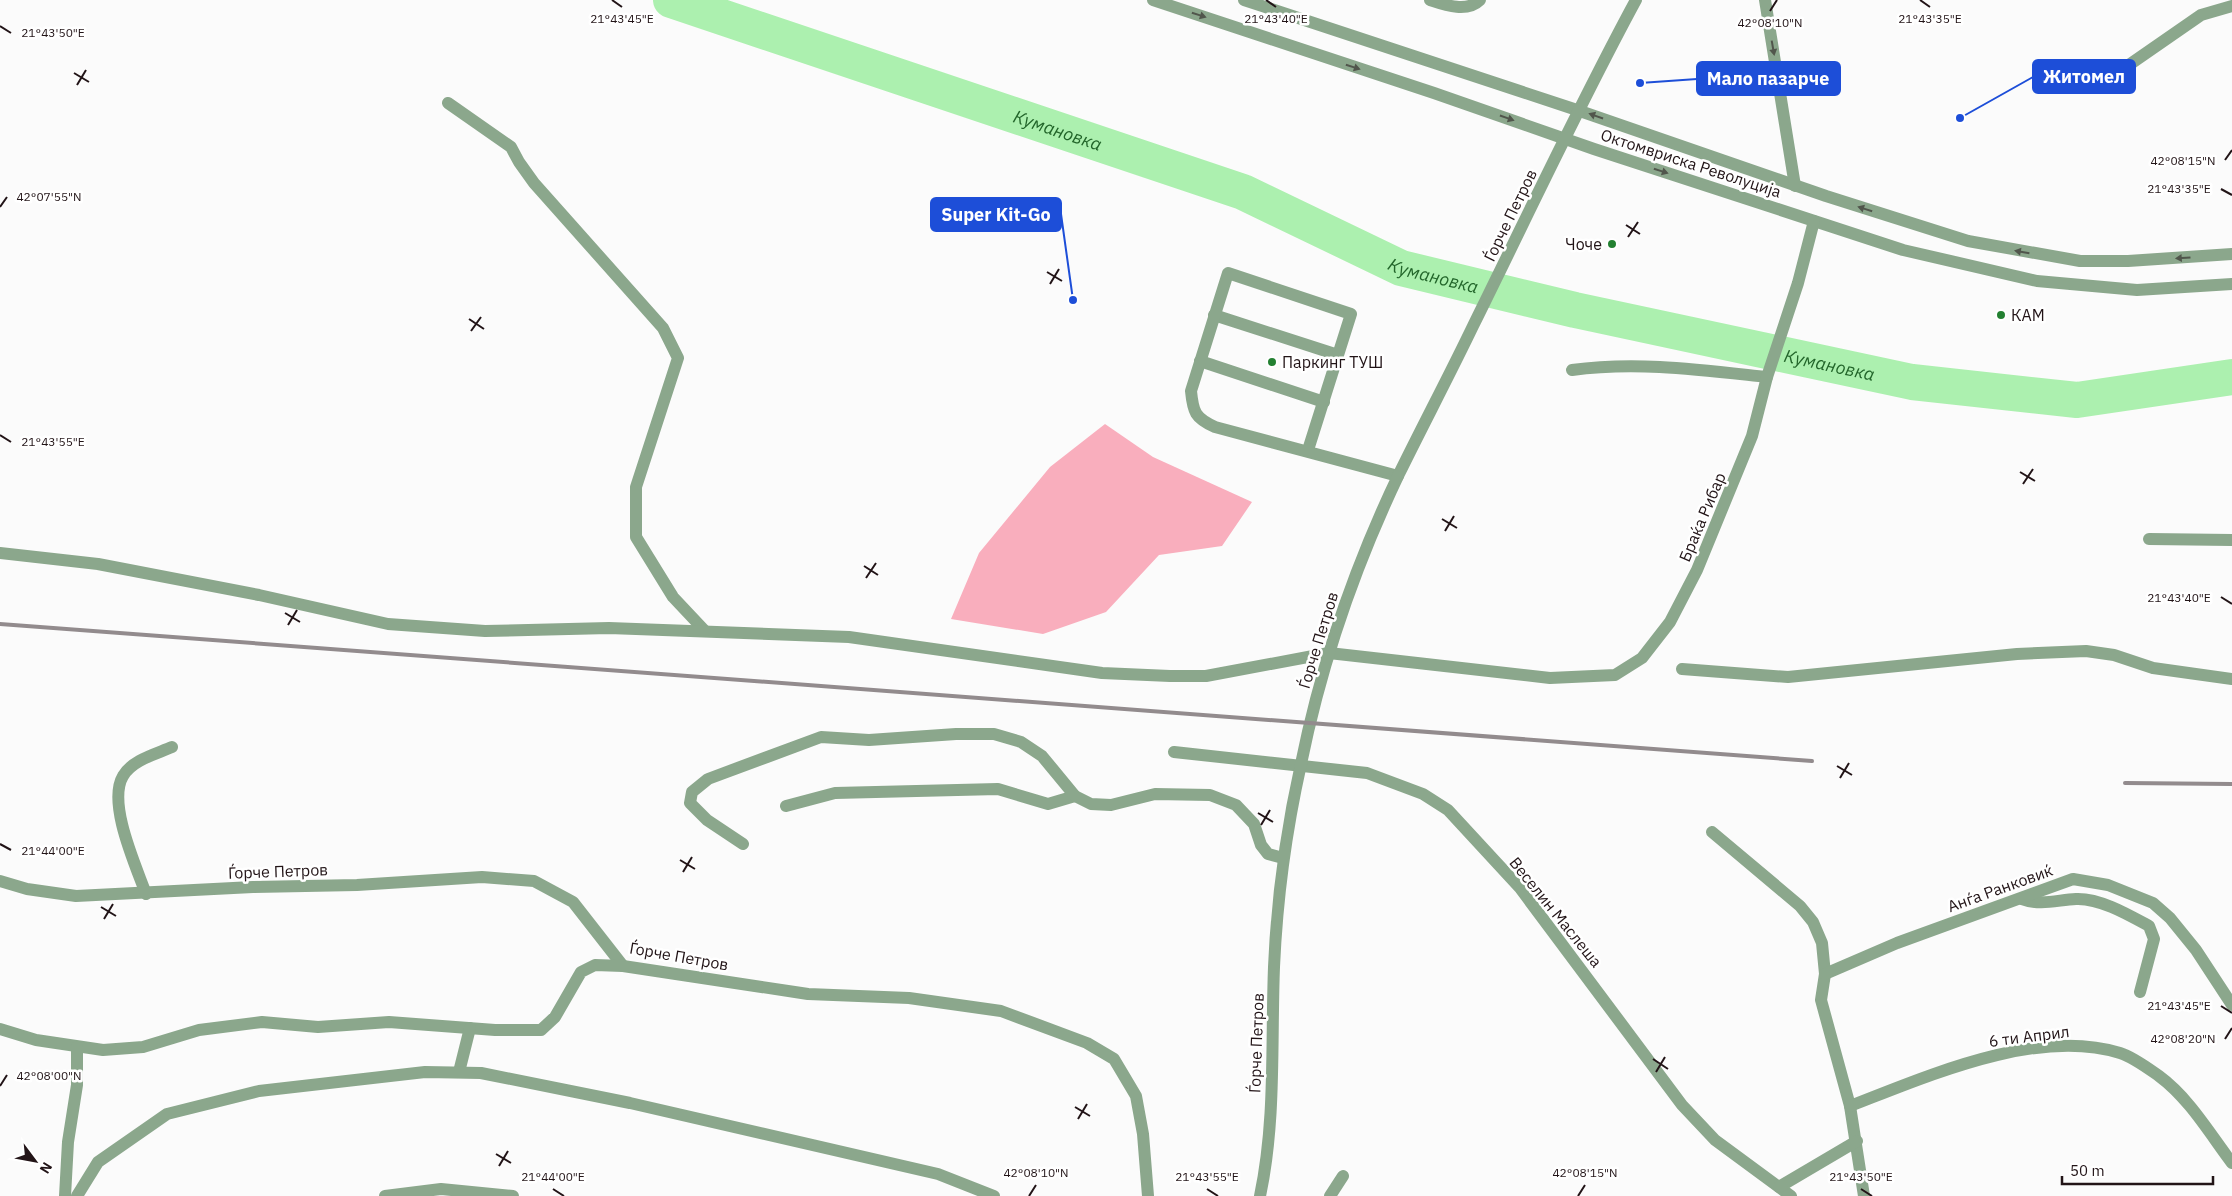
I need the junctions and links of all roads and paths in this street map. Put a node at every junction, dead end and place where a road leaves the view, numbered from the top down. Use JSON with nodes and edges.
{"nodes":[{"id":1,"x":1153,"y":0,"type":"edge"},
{"id":2,"x":1244,"y":0,"type":"edge"},
{"id":3,"x":1430,"y":0,"type":"edge"},
{"id":4,"x":1480,"y":0,"type":"edge"},
{"id":5,"x":1636,"y":0,"type":"edge"},
{"id":6,"x":1765,"y":0,"type":"edge"},
{"id":7,"x":2232,"y":6,"type":"edge"},
{"id":8,"x":2100,"y":85,"type":"dead end"},
{"id":9,"x":448,"y":103,"type":"dead end"},
{"id":10,"x":1577,"y":110,"type":"junction"},
{"id":11,"x":1564,"y":138,"type":"junction"},
{"id":12,"x":1795,"y":186,"type":"junction"},
{"id":13,"x":1814,"y":221,"type":"junction"},
{"id":14,"x":2232,"y":254,"type":"edge"},
{"id":15,"x":2232,"y":284,"type":"edge"},
{"id":16,"x":1214,"y":315,"type":"junction"},
{"id":17,"x":1338,"y":355,"type":"junction"},
{"id":18,"x":1200,"y":361,"type":"junction"},
{"id":19,"x":1572,"y":370,"type":"dead end"},
{"id":20,"x":1768,"y":377,"type":"junction"},
{"id":21,"x":1324,"y":402,"type":"junction"},
{"id":22,"x":1308,"y":450,"type":"junction"},
{"id":23,"x":1398,"y":476,"type":"junction"},
{"id":24,"x":2149,"y":539,"type":"dead end"},
{"id":25,"x":2232,"y":540,"type":"edge"},
{"id":26,"x":0,"y":553,"type":"edge"},
{"id":27,"x":704,"y":631,"type":"junction"},
{"id":28,"x":1329,"y":653,"type":"junction"},
{"id":29,"x":1682,"y":669,"type":"dead end"},
{"id":30,"x":2232,"y":680,"type":"edge"},
{"id":31,"x":172,"y":747,"type":"dead end"},
{"id":32,"x":1174,"y":752,"type":"dead end"},
{"id":33,"x":1075,"y":796,"type":"junction"},
{"id":34,"x":786,"y":806,"type":"dead end"},
{"id":35,"x":1712,"y":832,"type":"dead end"},
{"id":36,"x":743,"y":844,"type":"dead end"},
{"id":37,"x":1283,"y":858,"type":"junction"},
{"id":38,"x":0,"y":881,"type":"edge"},
{"id":39,"x":146,"y":894,"type":"junction"},
{"id":40,"x":2022,"y":899,"type":"junction"},
{"id":41,"x":623,"y":966,"type":"junction"},
{"id":42,"x":1825,"y":974,"type":"junction"},
{"id":43,"x":2140,"y":992,"type":"dead end"},
{"id":44,"x":2232,"y":1005,"type":"edge"},
{"id":45,"x":470,"y":1028,"type":"junction"},
{"id":46,"x":0,"y":1029,"type":"edge"},
{"id":47,"x":77,"y":1047,"type":"junction"},
{"id":48,"x":459,"y":1072,"type":"junction"},
{"id":49,"x":1850,"y":1106,"type":"junction"},
{"id":50,"x":1857,"y":1141,"type":"junction"},
{"id":51,"x":2232,"y":1163,"type":"edge"},
{"id":52,"x":1343,"y":1176,"type":"dead end"},
{"id":53,"x":1780,"y":1187,"type":"junction"},
{"id":54,"x":65,"y":1196,"type":"edge"},
{"id":55,"x":77,"y":1196,"type":"edge"},
{"id":56,"x":385,"y":1196,"type":"edge"},
{"id":57,"x":513,"y":1196,"type":"edge"},
{"id":58,"x":994,"y":1196,"type":"edge"},
{"id":59,"x":1148,"y":1196,"type":"edge"},
{"id":60,"x":1260,"y":1196,"type":"edge"},
{"id":61,"x":1330,"y":1196,"type":"edge"},
{"id":62,"x":1791,"y":1196,"type":"edge"},
{"id":63,"x":1864,"y":1196,"type":"edge"}],
"edges":[{"from":1,"to":11,"type":"street","name":"Октомвриска Револуција","one_way":true},
{"from":2,"to":10,"type":"street","name":"Октомвриска Револуција"},
{"from":3,"to":4,"type":"street"},
{"from":5,"to":10,"type":"street","name":"Ѓорче Петров"},
{"from":6,"to":12,"type":"street","one_way":true},
{"from":7,"to":8,"type":"street"},
{"from":9,"to":27,"type":"street"},
{"from":10,"to":11,"type":"street","name":"Ѓорче Петров"},
{"from":12,"to":10,"type":"street","name":"Октомвриска Револуција","one_way":true},
{"from":11,"to":13,"type":"street","name":"Октомвриска Револуција","one_way":true},
{"from":11,"to":23,"type":"street","name":"Ѓорче Петров"},
{"from":14,"to":12,"type":"street","name":"Октомвриска Револуција","one_way":true},
{"from":13,"to":15,"type":"street","name":"Октомвриска Револуција"},
{"from":13,"to":20,"type":"street","name":"Браќа Рибар"},
{"from":16,"to":17,"type":"street"},
{"from":16,"to":17,"type":"street"},
{"from":16,"to":18,"type":"street"},
{"from":17,"to":21,"type":"street"},
{"from":18,"to":21,"type":"street"},
{"from":18,"to":22,"type":"street"},
{"from":19,"to":20,"type":"street"},
{"from":20,"to":28,"type":"street","name":"Браќа Рибар"},
{"from":21,"to":22,"type":"street"},
{"from":22,"to":23,"type":"street"},
{"from":23,"to":28,"type":"street","name":"Ѓорче Петров"},
{"from":24,"to":25,"type":"street"},
{"from":26,"to":27,"type":"street","name":"Браќа Рибар"},
{"from":27,"to":28,"type":"street","name":"Браќа Рибар"},
{"from":28,"to":37,"type":"street","name":"Ѓорче Петров"},
{"from":29,"to":30,"type":"street"},
{"from":31,"to":39,"type":"street"},
{"from":32,"to":53,"type":"street","name":"Веселин Маслеша"},
{"from":33,"to":34,"type":"street"},
{"from":33,"to":36,"type":"street"},
{"from":33,"to":37,"type":"street"},
{"from":35,"to":42,"type":"street"},
{"from":37,"to":60,"type":"street","name":"Ѓорче Петров"},
{"from":38,"to":39,"type":"street","name":"Ѓорче Петров"},
{"from":39,"to":41,"type":"street","name":"Ѓорче Петров"},
{"from":40,"to":42,"type":"street","name":"Анѓа Ранковиќ"},
{"from":40,"to":43,"type":"street"},
{"from":40,"to":44,"type":"street","name":"Анѓа Ранковиќ"},
{"from":41,"to":45,"type":"street"},
{"from":41,"to":59,"type":"street","name":"Ѓорче Петров"},
{"from":42,"to":49,"type":"street"},
{"from":45,"to":47,"type":"street"},
{"from":45,"to":48,"type":"street"},
{"from":46,"to":47,"type":"street"},
{"from":47,"to":54,"type":"street"},
{"from":48,"to":55,"type":"street"},
{"from":48,"to":58,"type":"street"},
{"from":49,"to":50,"type":"street"},
{"from":49,"to":51,"type":"street","name":"6 ти Април"},
{"from":50,"to":53,"type":"street"},
{"from":50,"to":63,"type":"street"},
{"from":52,"to":61,"type":"street"},
{"from":53,"to":62,"type":"street","name":"Веселин Маслеша"},
{"from":56,"to":57,"type":"street"}]}
